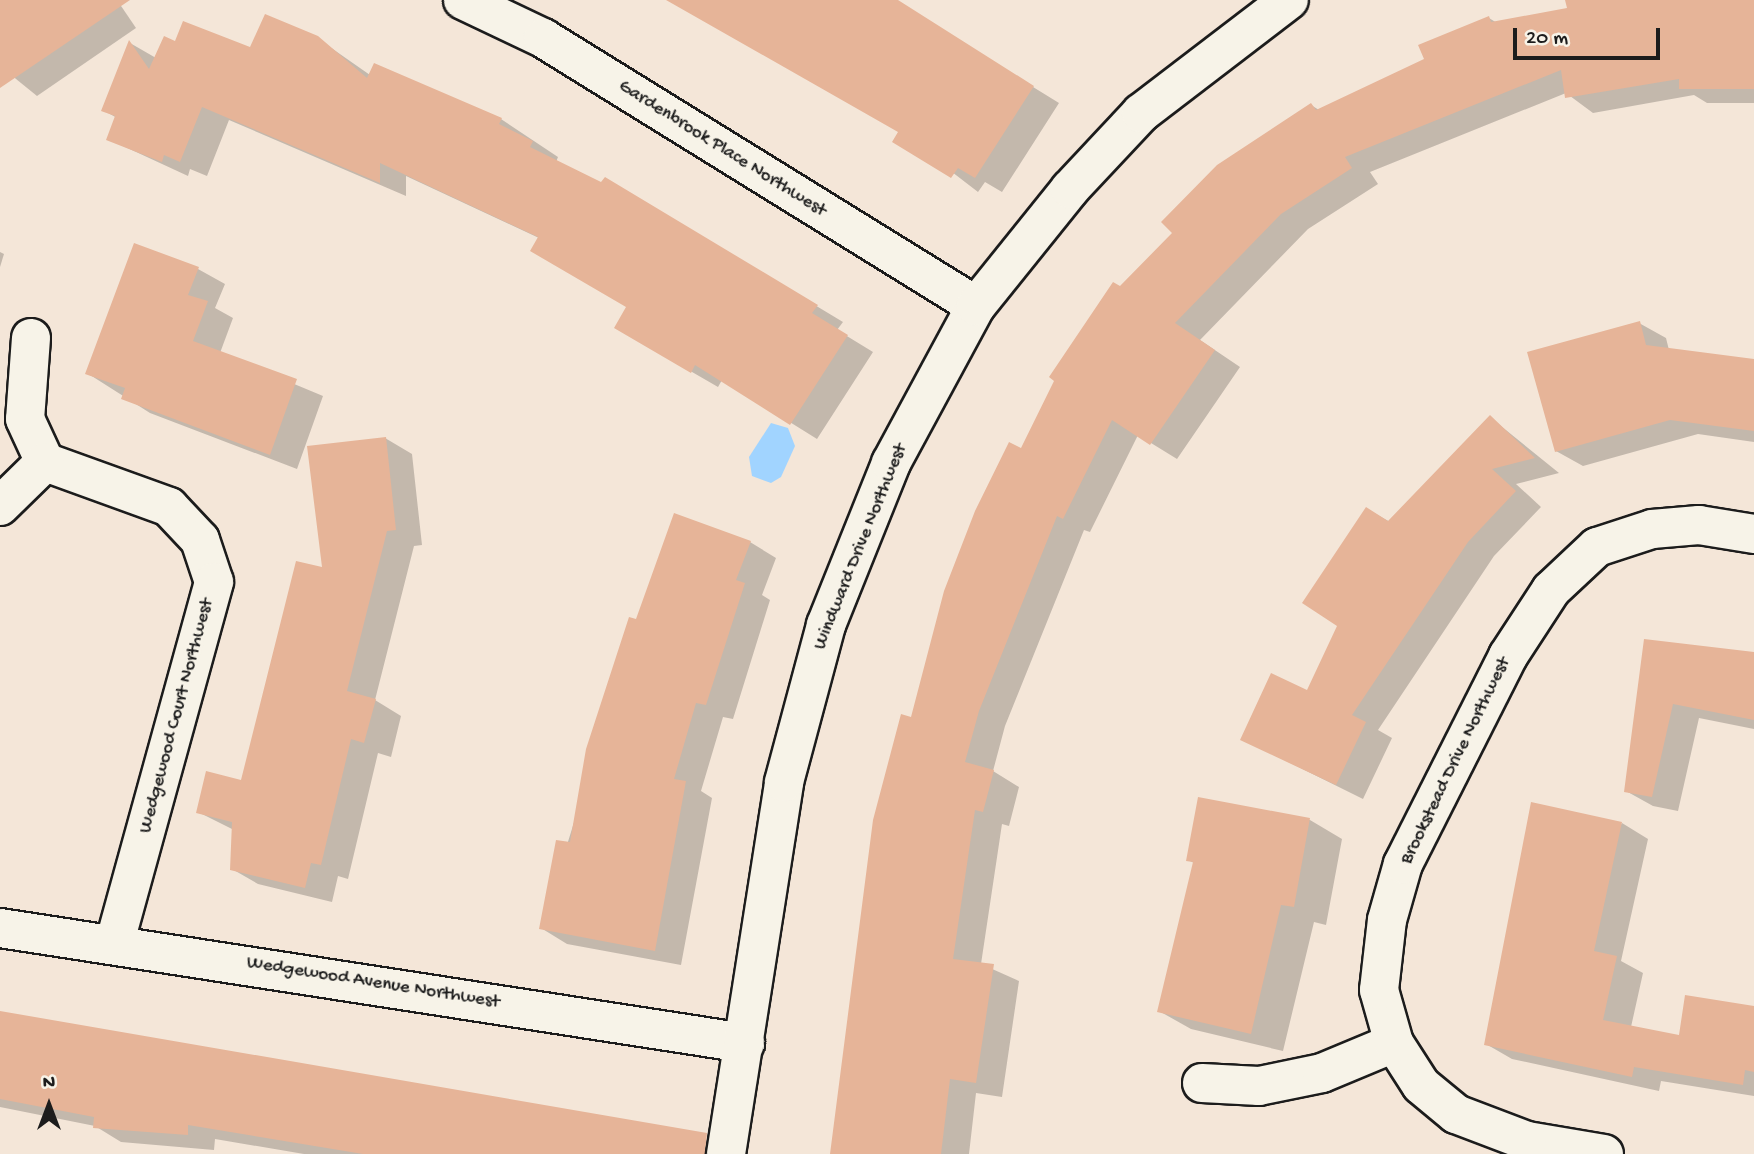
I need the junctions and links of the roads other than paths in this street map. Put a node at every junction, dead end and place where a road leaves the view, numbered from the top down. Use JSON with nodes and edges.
{"nodes":[{"id":1,"x":463,"y":0,"type":"edge"},
{"id":2,"x":1289,"y":0,"type":"edge"},
{"id":3,"x":976,"y":306,"type":"junction"},
{"id":4,"x":31,"y":338,"type":"dead end"},
{"id":5,"x":45,"y":462,"type":"junction"},
{"id":6,"x":0,"y":506,"type":"edge"},
{"id":7,"x":1754,"y":534,"type":"edge"},
{"id":8,"x":0,"y":928,"type":"edge"},
{"id":9,"x":115,"y":942,"type":"junction"},
{"id":10,"x":745,"y":1043,"type":"junction"},
{"id":11,"x":1394,"y":1043,"type":"junction"},
{"id":12,"x":1202,"y":1083,"type":"dead end"},
{"id":13,"x":726,"y":1154,"type":"edge"},
{"id":14,"x":1604,"y":1154,"type":"edge"}],
"edges":[{"from":1,"to":3,"type":"street","name":"Gardenbrook Place Northwest"},
{"from":2,"to":3,"type":"street","name":"Windward Drive Northwest"},
{"from":3,"to":10,"type":"street","name":"Windward Drive Northwest"},
{"from":4,"to":5,"type":"street"},
{"from":5,"to":6,"type":"street"},
{"from":5,"to":9,"type":"street","name":"Wedgewood Court Northwest"},
{"from":7,"to":11,"type":"street","name":"Brookstead Drive Northwest"},
{"from":8,"to":9,"type":"street","name":"Wedgewood Avenue Northwest"},
{"from":9,"to":10,"type":"street","name":"Wedgewood Avenue Northwest"},
{"from":10,"to":13,"type":"street","name":"Windward Drive Northwest"},
{"from":11,"to":12,"type":"street"},
{"from":11,"to":14,"type":"street","name":"Brookstead Drive Northwest"}]}
